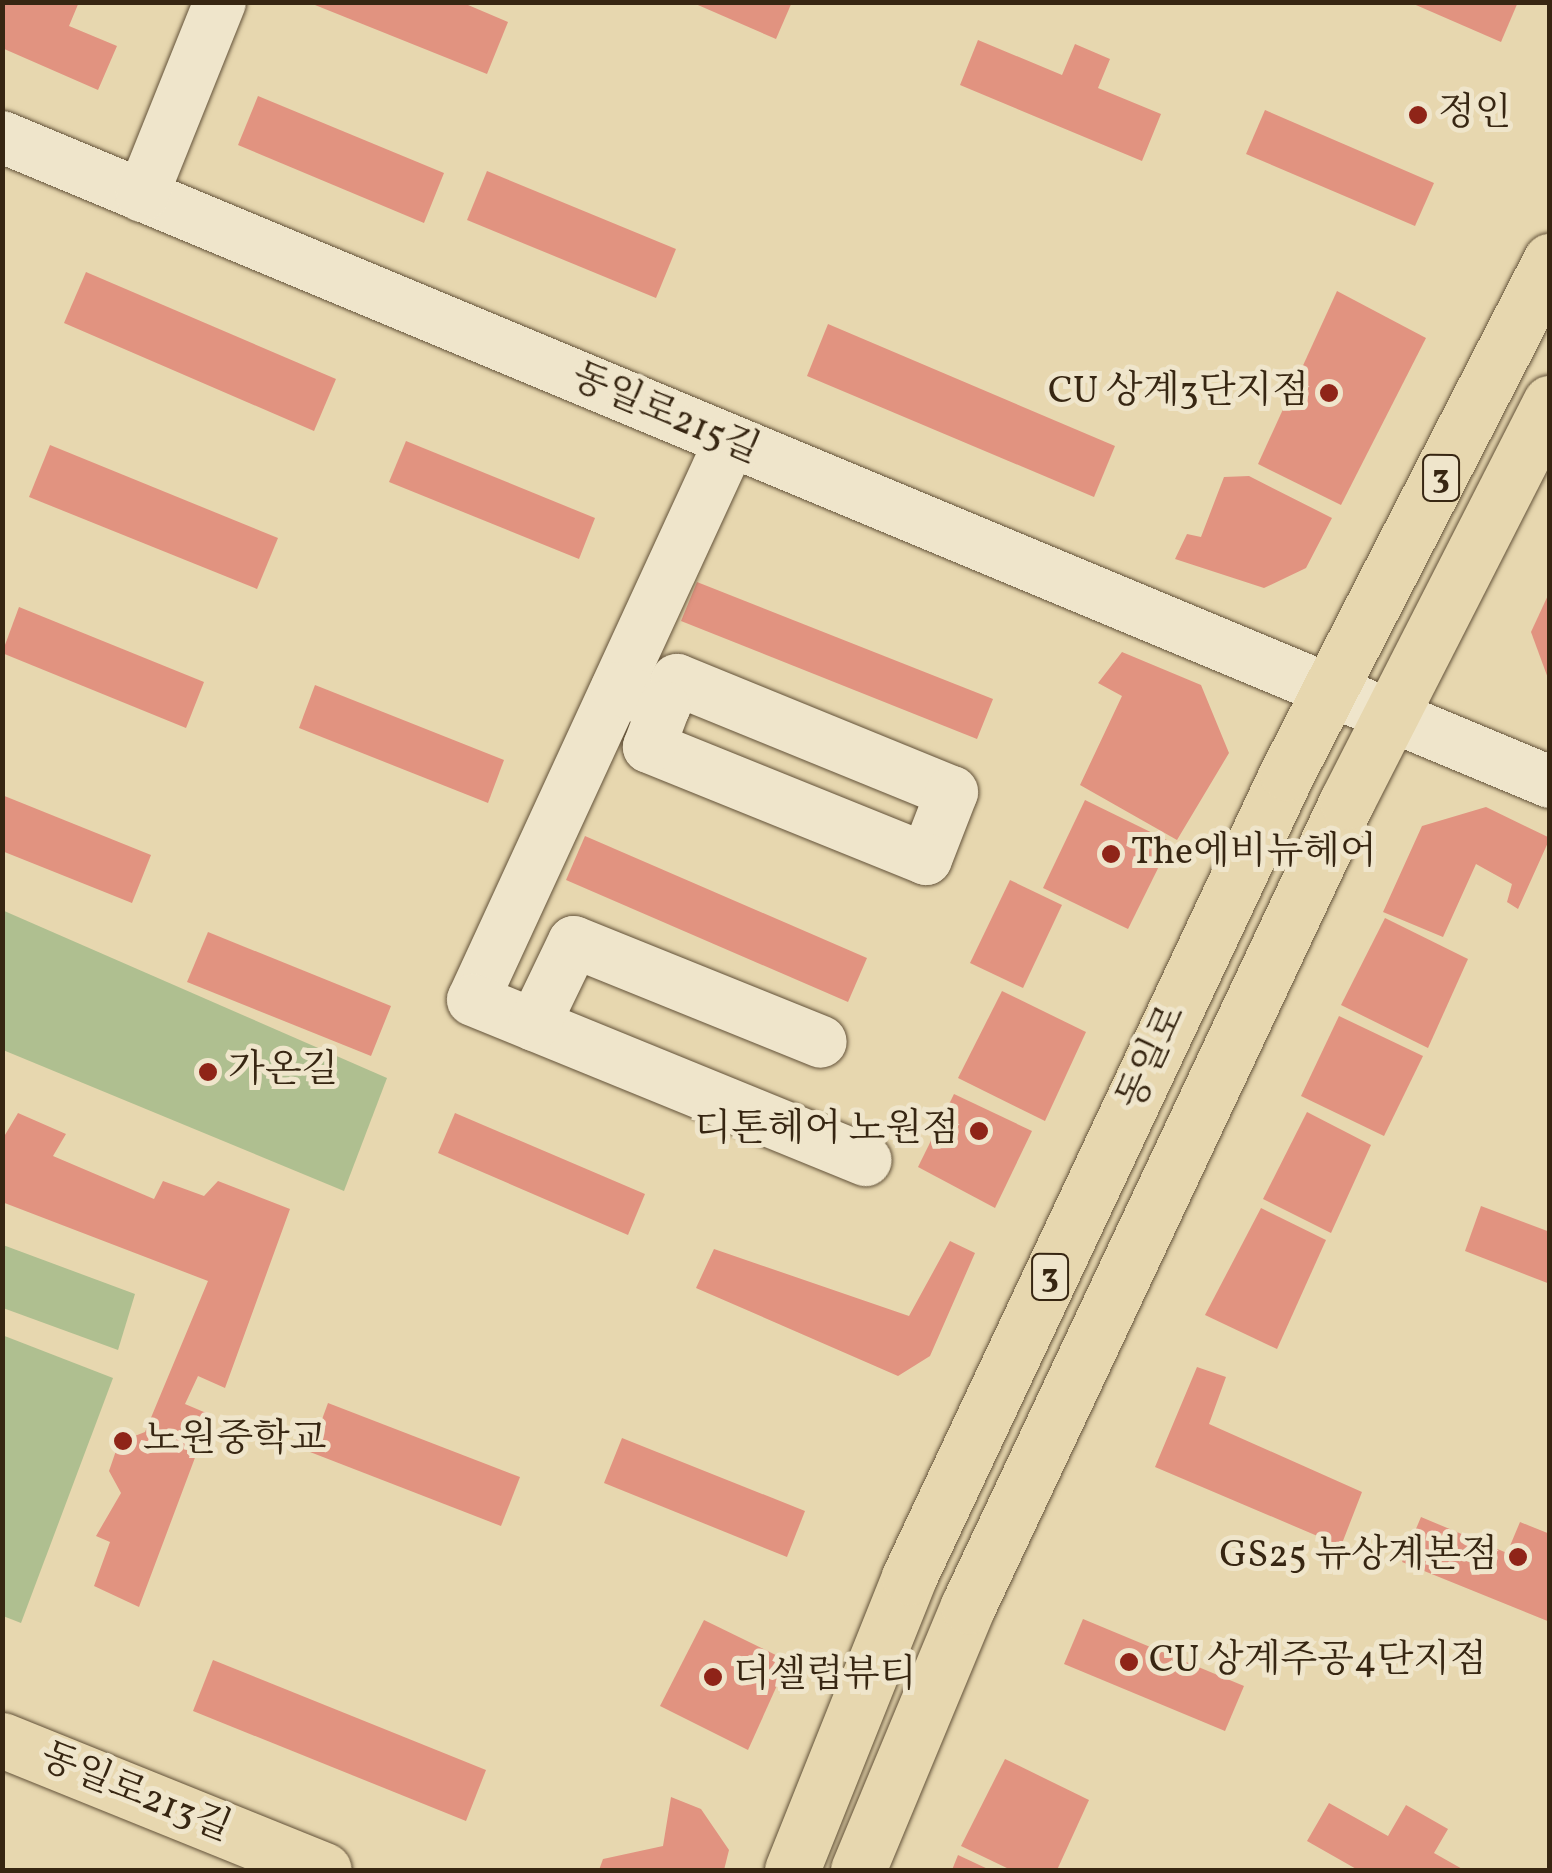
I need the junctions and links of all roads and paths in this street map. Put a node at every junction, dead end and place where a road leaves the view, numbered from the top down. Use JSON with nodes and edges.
{"nodes":[{"id":1,"x":220,"y":2,"type":"edge"},
{"id":2,"x":2,"y":137,"type":"edge"},
{"id":3,"x":142,"y":196,"type":"junction"},
{"id":4,"x":1550,"y":262,"type":"edge"},
{"id":5,"x":1550,"y":404,"type":"edge"},
{"id":6,"x":730,"y":442,"type":"junction"},
{"id":7,"x":1328,"y":692,"type":"junction"},
{"id":8,"x":640,"y":698,"type":"junction"},
{"id":9,"x":1390,"y":717,"type":"junction"},
{"id":10,"x":1550,"y":782,"type":"edge"},
{"id":11,"x":534,"y":1024,"type":"junction"},
{"id":12,"x":820,"y":1042,"type":"dead end"},
{"id":13,"x":866,"y":1160,"type":"dead end"},
{"id":14,"x":2,"y":1740,"type":"edge"},
{"id":15,"x":324,"y":1870,"type":"edge"},
{"id":16,"x":792,"y":1870,"type":"edge"},
{"id":17,"x":858,"y":1870,"type":"edge"}],
"edges":[{"from":1,"to":3,"type":"street"},
{"from":2,"to":3,"type":"street","name":"동일로215길"},
{"from":3,"to":6,"type":"street","name":"동일로215길"},
{"from":4,"to":7,"type":"main road","name":"동일로","number":"3"},
{"from":5,"to":9,"type":"main road","name":"동일로","number":"3"},
{"from":6,"to":7,"type":"street","name":"동일로215길"},
{"from":6,"to":8,"type":"street"},
{"from":7,"to":9,"type":"street","name":"동일로215길"},
{"from":7,"to":16,"type":"main road","name":"동일로","number":"3"},
{"from":8,"to":8,"type":"street"},
{"from":8,"to":11,"type":"street"},
{"from":9,"to":10,"type":"street","name":"동일로215길"},
{"from":9,"to":17,"type":"main road","name":"동일로","number":"3"},
{"from":11,"to":12,"type":"street"},
{"from":11,"to":13,"type":"street"},
{"from":14,"to":15,"type":"main road","name":"동일로213길"}]}
